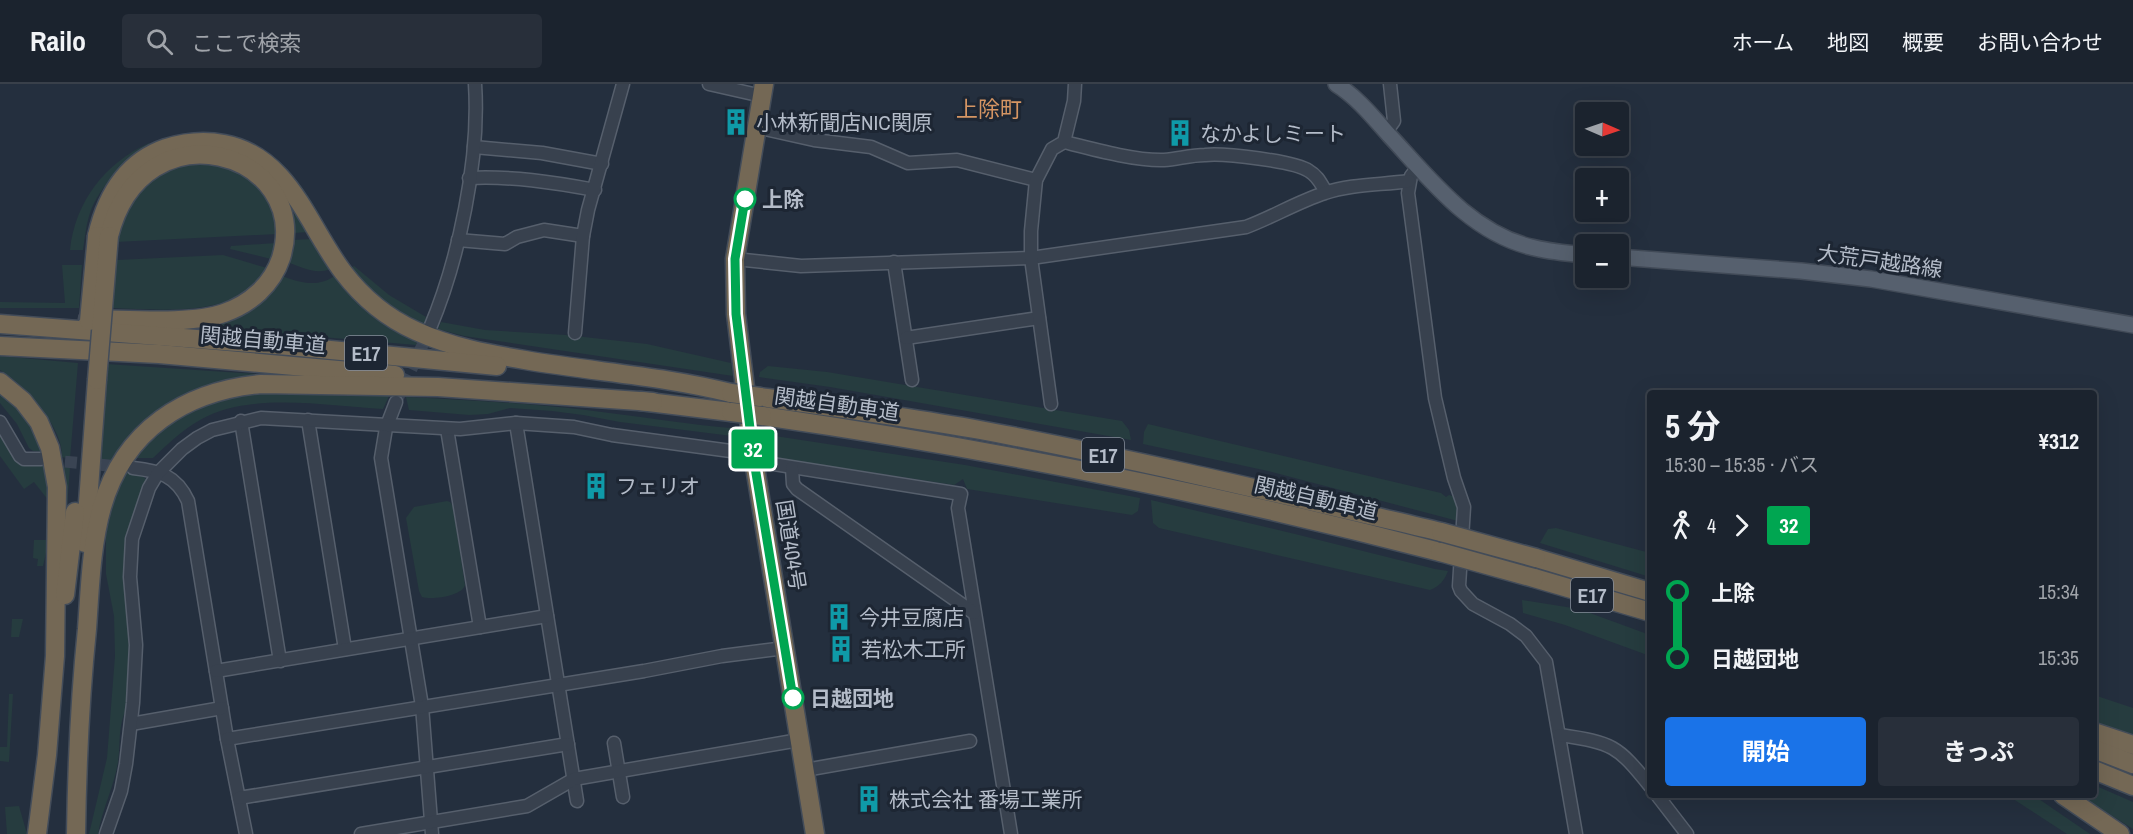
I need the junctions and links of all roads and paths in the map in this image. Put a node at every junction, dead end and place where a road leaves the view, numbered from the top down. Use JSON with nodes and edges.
{"nodes":[{"id":1,"x":476,"y":84,"type":"edge"},
{"id":2,"x":624,"y":84,"type":"edge"},
{"id":3,"x":709,"y":84,"type":"edge"},
{"id":4,"x":1075,"y":84,"type":"edge"},
{"id":5,"x":1336,"y":84,"type":"edge"},
{"id":6,"x":1390,"y":84,"type":"edge"},
{"id":7,"x":763,"y":90,"type":"edge"},
{"id":8,"x":756,"y":127,"type":"junction"},
{"id":9,"x":1386,"y":132,"type":"junction"},
{"id":10,"x":1064,"y":142,"type":"junction"},
{"id":11,"x":474,"y":147,"type":"junction"},
{"id":12,"x":602,"y":164,"type":"junction"},
{"id":13,"x":1418,"y":167,"type":"junction"},
{"id":14,"x":469,"y":178,"type":"junction"},
{"id":15,"x":1036,"y":180,"type":"junction"},
{"id":16,"x":1409,"y":181,"type":"junction"},
{"id":17,"x":595,"y":190,"type":"junction"},
{"id":18,"x":1326,"y":192,"type":"junction"},
{"id":19,"x":103,"y":236,"type":"junction"},
{"id":20,"x":583,"y":236,"type":"junction"},
{"id":21,"x":458,"y":240,"type":"junction"},
{"id":22,"x":1575,"y":253,"type":"edge"},
{"id":23,"x":1031,"y":258,"type":"junction"},
{"id":24,"x":1629,"y":258,"type":"edge"},
{"id":25,"x":735,"y":259,"type":"junction"},
{"id":26,"x":894,"y":262,"type":"junction"},
{"id":27,"x":1039,"y":318,"type":"junction"},
{"id":28,"x":0,"y":319,"type":"edge"},
{"id":29,"x":0,"y":324,"type":"edge"},
{"id":30,"x":2133,"y":325,"type":"edge"},
{"id":31,"x":430,"y":328,"type":"tunnel mouth"},
{"id":32,"x":575,"y":333,"type":"dead end"},
{"id":33,"x":906,"y":338,"type":"junction"},
{"id":34,"x":0,"y":346,"type":"edge"},
{"id":35,"x":91,"y":380,"type":"junction"},
{"id":36,"x":912,"y":380,"type":"dead end"},
{"id":37,"x":0,"y":382,"type":"edge"},
{"id":38,"x":731,"y":393,"type":"junction"},
{"id":39,"x":396,"y":402,"type":"tunnel mouth"},
{"id":40,"x":653,"y":402,"type":"junction"},
{"id":41,"x":1051,"y":404,"type":"dead end"},
{"id":42,"x":308,"y":420,"type":"junction"},
{"id":43,"x":241,"y":421,"type":"junction"},
{"id":44,"x":0,"y":422,"type":"edge"},
{"id":45,"x":516,"y":423,"type":"junction"},
{"id":46,"x":388,"y":424,"type":"junction"},
{"id":47,"x":447,"y":429,"type":"junction"},
{"id":48,"x":754,"y":458,"type":"junction"},
{"id":49,"x":41,"y":459,"type":"tunnel mouth"},
{"id":50,"x":133,"y":468,"type":"tunnel mouth"},
{"id":51,"x":792,"y":468,"type":"junction"},
{"id":52,"x":158,"y":473,"type":"junction"},
{"id":53,"x":1647,"y":591,"type":"edge"},
{"id":54,"x":1647,"y":611,"type":"edge"},
{"id":55,"x":974,"y":613,"type":"junction"},
{"id":56,"x":547,"y":616,"type":"junction"},
{"id":57,"x":480,"y":627,"type":"junction"},
{"id":58,"x":411,"y":639,"type":"junction"},
{"id":59,"x":784,"y":648,"type":"junction"},
{"id":60,"x":345,"y":649,"type":"junction"},
{"id":61,"x":55,"y":656,"type":"junction"},
{"id":62,"x":84,"y":658,"type":"junction"},
{"id":63,"x":280,"y":661,"type":"junction"},
{"id":64,"x":216,"y":671,"type":"junction"},
{"id":65,"x":559,"y":684,"type":"junction"},
{"id":66,"x":422,"y":706,"type":"junction"},
{"id":67,"x":222,"y":708,"type":"junction"},
{"id":68,"x":131,"y":724,"type":"junction"},
{"id":69,"x":2097,"y":733,"type":"edge"},
{"id":70,"x":1560,"y":735,"type":"junction"},
{"id":71,"x":227,"y":739,"type":"junction"},
{"id":72,"x":800,"y":740,"type":"junction"},
{"id":73,"x":970,"y":741,"type":"dead end"},
{"id":74,"x":614,"y":742,"type":"dead end"},
{"id":75,"x":568,"y":744,"type":"junction"},
{"id":76,"x":2133,"y":745,"type":"edge"},
{"id":77,"x":2097,"y":750,"type":"edge"},
{"id":78,"x":47,"y":755,"type":"junction"},
{"id":79,"x":77,"y":756,"type":"junction"},
{"id":80,"x":2133,"y":765,"type":"edge"},
{"id":81,"x":426,"y":766,"type":"junction"},
{"id":82,"x":805,"y":770,"type":"junction"},
{"id":83,"x":2097,"y":771,"type":"edge"},
{"id":84,"x":620,"y":772,"type":"junction"},
{"id":85,"x":574,"y":779,"type":"junction"},
{"id":86,"x":1647,"y":782,"type":"edge"},
{"id":87,"x":2133,"y":786,"type":"edge"},
{"id":88,"x":623,"y":797,"type":"dead end"},
{"id":89,"x":239,"y":798,"type":"junction"},
{"id":90,"x":1659,"y":798,"type":"edge"},
{"id":91,"x":2067,"y":798,"type":"edge"},
{"id":92,"x":577,"y":801,"type":"dead end"},
{"id":93,"x":431,"y":828,"type":"edge"},
{"id":94,"x":37,"y":834,"type":"edge"},
{"id":95,"x":49,"y":834,"type":"edge"},
{"id":96,"x":64,"y":834,"type":"edge"},
{"id":97,"x":76,"y":834,"type":"edge"},
{"id":98,"x":106,"y":834,"type":"edge"},
{"id":99,"x":246,"y":834,"type":"edge"},
{"id":100,"x":361,"y":834,"type":"edge"},
{"id":101,"x":815,"y":834,"type":"edge"},
{"id":102,"x":1011,"y":834,"type":"edge"},
{"id":103,"x":1576,"y":834,"type":"edge"},
{"id":104,"x":1687,"y":834,"type":"edge"},
{"id":105,"x":2120,"y":834,"type":"edge"}],
"edges":[{"from":1,"to":11,"type":"street"},
{"from":2,"to":12,"type":"street"},
{"from":3,"to":7,"type":"street"},
{"from":4,"to":10,"type":"street"},
{"from":5,"to":9,"type":"main road"},
{"from":6,"to":9,"type":"street"},
{"from":7,"to":8,"type":"highway","name":"国道404号"},
{"from":8,"to":15,"type":"street"},
{"from":8,"to":25,"type":"highway","name":"国道404号"},
{"from":9,"to":13,"type":"main road"},
{"from":10,"to":15,"type":"street"},
{"from":10,"to":18,"type":"street"},
{"from":11,"to":12,"type":"street"},
{"from":11,"to":14,"type":"street"},
{"from":12,"to":17,"type":"street"},
{"from":13,"to":16,"type":"street"},
{"from":13,"to":22,"type":"main road"},
{"from":14,"to":17,"type":"street"},
{"from":14,"to":21,"type":"street"},
{"from":15,"to":23,"type":"street"},
{"from":16,"to":18,"type":"street"},
{"from":16,"to":70,"type":"street"},
{"from":17,"to":20,"type":"street"},
{"from":18,"to":23,"type":"street"},
{"from":19,"to":28,"type":"highway"},
{"from":19,"to":35,"type":"highway","bridge":true},
{"from":19,"to":38,"type":"highway"},
{"from":20,"to":21,"type":"street"},
{"from":20,"to":32,"type":"street"},
{"from":21,"to":31,"type":"street"},
{"from":23,"to":26,"type":"street"},
{"from":23,"to":27,"type":"street"},
{"from":24,"to":30,"type":"main road","name":"大荒戸越路線"},
{"from":25,"to":26,"type":"street"},
{"from":25,"to":48,"type":"highway","name":"国道404号"},
{"from":26,"to":33,"type":"street"},
{"from":27,"to":33,"type":"street"},
{"from":27,"to":41,"type":"street"},
{"from":29,"to":38,"type":"highway","name":"関越自動車道","number":"E17"},
{"from":33,"to":36,"type":"street"},
{"from":34,"to":40,"type":"highway","name":"関越自動車道","number":"E17"},
{"from":35,"to":61,"type":"highway"},
{"from":35,"to":62,"type":"highway"},
{"from":37,"to":61,"type":"highway"},
{"from":38,"to":53,"type":"highway","name":"関越自動車道","number":"E17","bridge":true},
{"from":39,"to":46,"type":"street"},
{"from":40,"to":54,"type":"highway","name":"関越自動車道","number":"E17","bridge":true},
{"from":40,"to":62,"type":"highway"},
{"from":42,"to":43,"type":"street"},
{"from":42,"to":46,"type":"street"},
{"from":42,"to":60,"type":"street"},
{"from":43,"to":52,"type":"street"},
{"from":43,"to":63,"type":"street"},
{"from":44,"to":49,"type":"street"},
{"from":45,"to":47,"type":"street"},
{"from":45,"to":48,"type":"street"},
{"from":45,"to":56,"type":"street"},
{"from":46,"to":47,"type":"street"},
{"from":46,"to":58,"type":"street"},
{"from":47,"to":57,"type":"street"},
{"from":48,"to":51,"type":"street"},
{"from":48,"to":59,"type":"highway","name":"国道404号"},
{"from":50,"to":52,"type":"street"},
{"from":51,"to":55,"type":"street"},
{"from":51,"to":55,"type":"street"},
{"from":52,"to":64,"type":"street"},
{"from":52,"to":68,"type":"street"},
{"from":55,"to":102,"type":"street"},
{"from":56,"to":57,"type":"street"},
{"from":56,"to":65,"type":"street"},
{"from":57,"to":58,"type":"street"},
{"from":58,"to":60,"type":"street"},
{"from":58,"to":66,"type":"street"},
{"from":59,"to":65,"type":"street"},
{"from":59,"to":72,"type":"highway","name":"国道404号"},
{"from":60,"to":63,"type":"street"},
{"from":61,"to":78,"type":"highway"},
{"from":62,"to":79,"type":"highway"},
{"from":63,"to":64,"type":"street"},
{"from":64,"to":67,"type":"street"},
{"from":65,"to":66,"type":"street"},
{"from":65,"to":75,"type":"street"},
{"from":66,"to":71,"type":"street"},
{"from":66,"to":81,"type":"street"},
{"from":67,"to":68,"type":"street"},
{"from":67,"to":71,"type":"street"},
{"from":68,"to":98,"type":"street"},
{"from":69,"to":76,"type":"highway"},
{"from":70,"to":86,"type":"street"},
{"from":70,"to":103,"type":"street"},
{"from":71,"to":89,"type":"street"},
{"from":72,"to":82,"type":"highway","name":"国道404号"},
{"from":72,"to":84,"type":"street"},
{"from":73,"to":82,"type":"street"},
{"from":74,"to":84,"type":"street"},
{"from":75,"to":81,"type":"street"},
{"from":75,"to":85,"type":"street"},
{"from":77,"to":80,"type":"highway"},
{"from":78,"to":94,"type":"highway"},
{"from":78,"to":95,"type":"highway"},
{"from":79,"to":96,"type":"highway"},
{"from":79,"to":97,"type":"highway"},
{"from":81,"to":89,"type":"street"},
{"from":81,"to":93,"type":"street"},
{"from":82,"to":101,"type":"highway","name":"国道404号"},
{"from":83,"to":87,"type":"highway"},
{"from":84,"to":85,"type":"street"},
{"from":84,"to":88,"type":"street"},
{"from":85,"to":92,"type":"street"},
{"from":85,"to":93,"type":"street"},
{"from":89,"to":99,"type":"street"},
{"from":90,"to":104,"type":"street"},
{"from":91,"to":105,"type":"highway"},
{"from":93,"to":100,"type":"street"}]}
